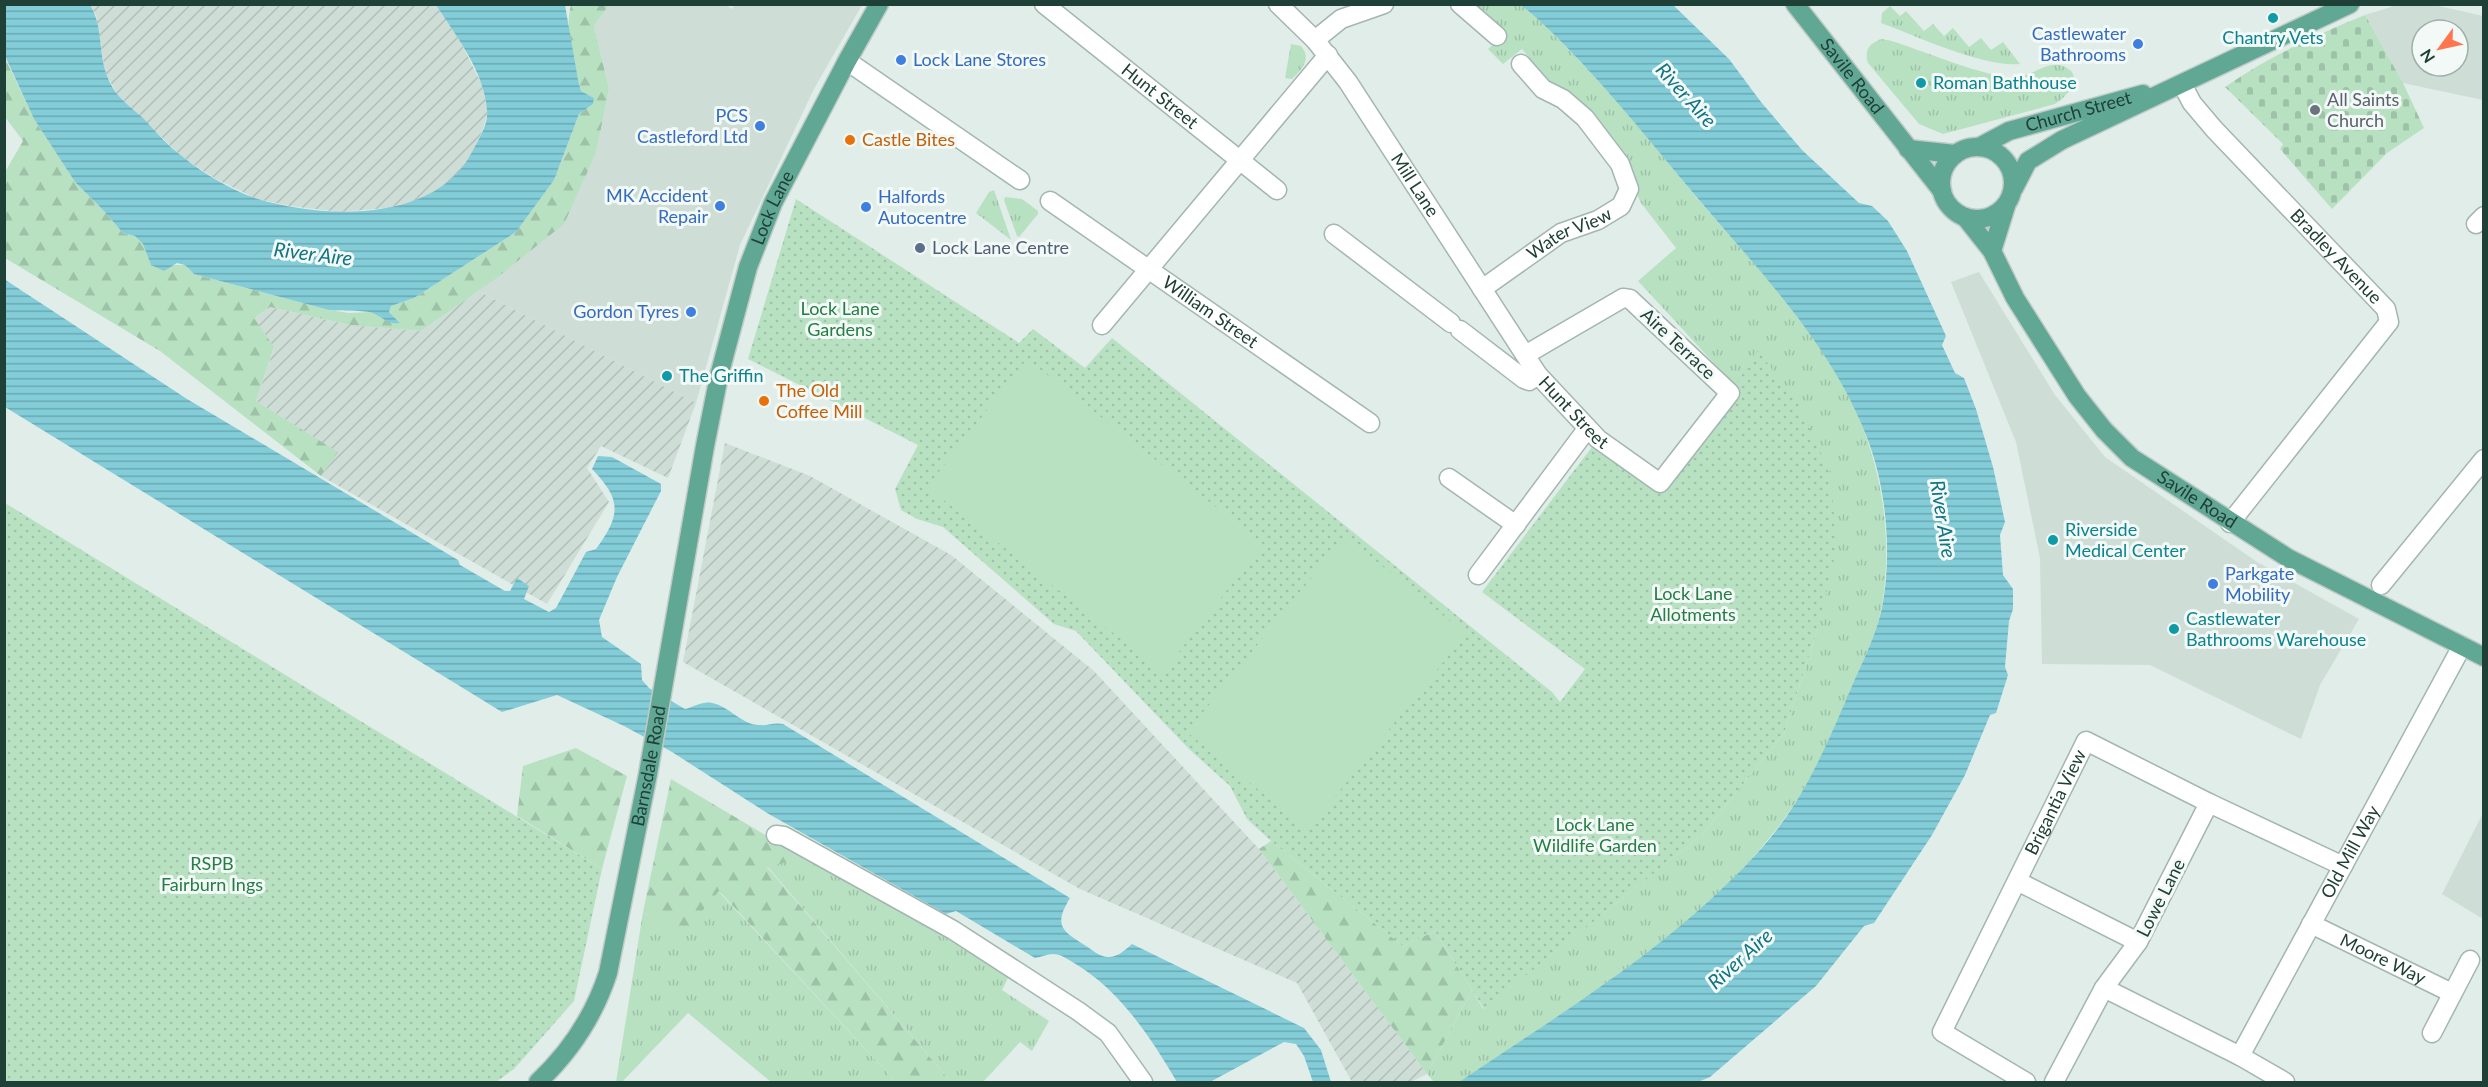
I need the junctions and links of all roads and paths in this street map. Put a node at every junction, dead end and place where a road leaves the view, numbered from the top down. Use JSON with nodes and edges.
{"nodes":[{"id":1,"x":879,"y":4,"type":"edge"},
{"id":2,"x":1044,"y":4,"type":"edge"},
{"id":3,"x":1278,"y":4,"type":"edge"},
{"id":4,"x":1384,"y":4,"type":"edge"},
{"id":5,"x":1460,"y":4,"type":"edge"},
{"id":6,"x":1795,"y":4,"type":"edge"},
{"id":7,"x":2350,"y":4,"type":"edge"},
{"id":8,"x":1497,"y":36,"type":"dead end"},
{"id":9,"x":1315,"y":40,"type":"junction"},
{"id":10,"x":1328,"y":55,"type":"junction"},
{"id":11,"x":847,"y":61,"type":"junction"},
{"id":12,"x":1521,"y":64,"type":"dead end"},
{"id":13,"x":2182,"y":84,"type":"junction"},
{"id":14,"x":1979,"y":147,"type":"junction"},
{"id":15,"x":1908,"y":149,"type":"junction"},
{"id":16,"x":1955,"y":154,"type":"junction"},
{"id":17,"x":1239,"y":161,"type":"junction"},
{"id":18,"x":1020,"y":180,"type":"dead end"},
{"id":19,"x":2014,"y":188,"type":"junction"},
{"id":20,"x":1277,"y":190,"type":"dead end"},
{"id":21,"x":1942,"y":191,"type":"junction"},
{"id":22,"x":1050,"y":201,"type":"dead end"},
{"id":23,"x":2006,"y":206,"type":"junction"},
{"id":24,"x":1965,"y":217,"type":"junction"},
{"id":25,"x":1334,"y":234,"type":"dead end"},
{"id":26,"x":1992,"y":251,"type":"junction"},
{"id":27,"x":1148,"y":269,"type":"junction"},
{"id":28,"x":1482,"y":289,"type":"junction"},
{"id":29,"x":1102,"y":325,"type":"dead end"},
{"id":30,"x":1525,"y":355,"type":"junction"},
{"id":31,"x":1538,"y":375,"type":"junction"},
{"id":32,"x":1370,"y":423,"type":"dead end"},
{"id":33,"x":709,"y":427,"type":"joint"},
{"id":34,"x":1587,"y":429,"type":"junction"},
{"id":35,"x":2484,"y":459,"type":"edge"},
{"id":36,"x":1449,"y":478,"type":"dead end"},
{"id":37,"x":1660,"y":483,"type":"joint"},
{"id":38,"x":2230,"y":523,"type":"junction"},
{"id":39,"x":1516,"y":525,"type":"junction"},
{"id":40,"x":1478,"y":575,"type":"dead end"},
{"id":41,"x":2381,"y":585,"type":"dead end"},
{"id":42,"x":2462,"y":646,"type":"junction"},
{"id":43,"x":2484,"y":657,"type":"edge"},
{"id":44,"x":2209,"y":803,"type":"junction"},
{"id":45,"x":777,"y":835,"type":"dead end"},
{"id":46,"x":2343,"y":866,"type":"junction"},
{"id":47,"x":2017,"y":881,"type":"junction"},
{"id":48,"x":2311,"y":924,"type":"junction"},
{"id":49,"x":2138,"y":942,"type":"junction"},
{"id":50,"x":2470,"y":960,"type":"dead end"},
{"id":51,"x":2104,"y":988,"type":"junction"},
{"id":52,"x":2452,"y":993,"type":"junction"},
{"id":53,"x":2432,"y":1033,"type":"dead end"},
{"id":54,"x":2240,"y":1056,"type":"junction"},
{"id":55,"x":1141,"y":1082,"type":"edge"},
{"id":56,"x":538,"y":1083,"type":"edge"},
{"id":57,"x":2026,"y":1083,"type":"edge"},
{"id":58,"x":2054,"y":1083,"type":"edge"},
{"id":59,"x":2285,"y":1083,"type":"edge"}],
"edges":[{"from":1,"to":11,"type":"main road","name":"Lock Lane"},
{"from":2,"to":17,"type":"street","name":"Hunt Street"},
{"from":3,"to":9,"type":"street","name":"Mill Lane"},
{"from":4,"to":9,"type":"street"},
{"from":5,"to":8,"type":"street"},
{"from":6,"to":15,"type":"main road","name":"Savile Road"},
{"from":7,"to":13,"type":"main road","name":"Church Street"},
{"from":9,"to":10,"type":"street","name":"Mill Lane"},
{"from":10,"to":17,"type":"street"},
{"from":10,"to":28,"type":"street","name":"Mill Lane"},
{"from":11,"to":18,"type":"street"},
{"from":11,"to":33,"type":"main road","name":"Lock Lane"},
{"from":12,"to":28,"type":"street","name":"Water View"},
{"from":13,"to":14,"type":"main road","name":"Church Street"},
{"from":13,"to":19,"type":"main road","name":"Church Street"},
{"from":13,"to":38,"type":"street","name":"Bradley Avenue"},
{"from":14,"to":16,"type":"main road"},
{"from":14,"to":19,"type":"main road"},
{"from":15,"to":16,"type":"main road"},
{"from":15,"to":21,"type":"main road","name":"Savile Road"},
{"from":16,"to":21,"type":"main road"},
{"from":17,"to":20,"type":"street","name":"Hunt Street"},
{"from":17,"to":27,"type":"street"},
{"from":19,"to":23,"type":"main road"},
{"from":21,"to":24,"type":"main road"},
{"from":22,"to":27,"type":"street","name":"William Street"},
{"from":23,"to":24,"type":"main road"},
{"from":23,"to":26,"type":"main road"},
{"from":24,"to":26,"type":"main road","name":"Savile Road"},
{"from":25,"to":31,"type":"street","name":"Hunt Street"},
{"from":26,"to":38,"type":"main road","name":"Savile Road"},
{"from":27,"to":29,"type":"street"},
{"from":27,"to":32,"type":"street","name":"William Street"},
{"from":28,"to":30,"type":"street","name":"Mill Lane"},
{"from":30,"to":31,"type":"street","name":"Mill Lane"},
{"from":30,"to":37,"type":"street","name":"Aire Terrace"},
{"from":31,"to":34,"type":"street","name":"Hunt Street"},
{"from":33,"to":56,"type":"main road","name":"Barnsdale Road"},
{"from":34,"to":37,"type":"street","name":"Hunt Street"},
{"from":34,"to":39,"type":"street"},
{"from":35,"to":41,"type":"street"},
{"from":36,"to":39,"type":"street"},
{"from":38,"to":42,"type":"main road","name":"Savile Road"},
{"from":39,"to":40,"type":"street"},
{"from":42,"to":43,"type":"main road","name":"Savile Road"},
{"from":42,"to":46,"type":"street","name":"Old Mill Way"},
{"from":44,"to":46,"type":"street","name":"Brigantia View"},
{"from":44,"to":47,"type":"street","name":"Brigantia View"},
{"from":44,"to":49,"type":"street","name":"Lowe Lane"},
{"from":45,"to":55,"type":"street"},
{"from":46,"to":48,"type":"street","name":"Old Mill Way"},
{"from":47,"to":49,"type":"street"},
{"from":47,"to":57,"type":"street","name":"Brigantia View"},
{"from":48,"to":52,"type":"street","name":"Moore Way"},
{"from":48,"to":54,"type":"street","name":"Old Mill Way"},
{"from":49,"to":51,"type":"street","name":"Lowe Lane"},
{"from":50,"to":52,"type":"street"},
{"from":51,"to":54,"type":"street"},
{"from":51,"to":58,"type":"street","name":"Lowe Lane"},
{"from":52,"to":53,"type":"street"},
{"from":54,"to":59,"type":"street"}]}
